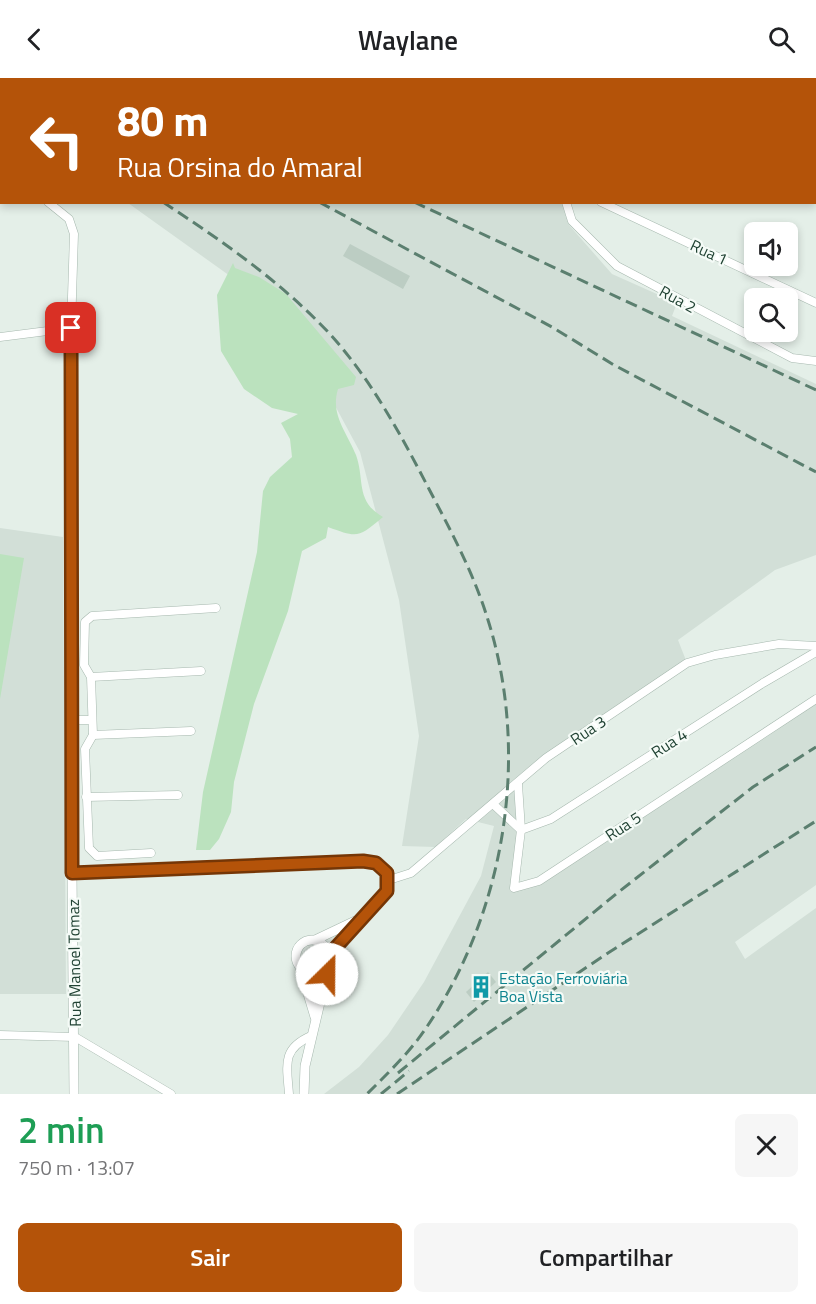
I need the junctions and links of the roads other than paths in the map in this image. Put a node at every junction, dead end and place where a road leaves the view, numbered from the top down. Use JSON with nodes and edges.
{"nodes":[{"id":1,"x":50,"y":204,"type":"edge"},
{"id":2,"x":567,"y":204,"type":"edge"},
{"id":3,"x":605,"y":204,"type":"edge"},
{"id":4,"x":816,"y":303,"type":"edge"},
{"id":5,"x":71,"y":328,"type":"junction"},
{"id":6,"x":0,"y":337,"type":"edge"},
{"id":7,"x":816,"y":362,"type":"edge"},
{"id":8,"x":216,"y":608,"type":"dead end"},
{"id":9,"x":816,"y":646,"type":"edge"},
{"id":10,"x":816,"y":652,"type":"edge"},
{"id":11,"x":201,"y":671,"type":"dead end"},
{"id":12,"x":91,"y":677,"type":"junction"},
{"id":13,"x":816,"y":699,"type":"edge"},
{"id":14,"x":72,"y":720,"type":"junction"},
{"id":15,"x":92,"y":720,"type":"junction"},
{"id":16,"x":191,"y":731,"type":"dead end"},
{"id":17,"x":93,"y":735,"type":"junction"},
{"id":18,"x":518,"y":784,"type":"junction"},
{"id":19,"x":178,"y":795,"type":"dead end"},
{"id":20,"x":86,"y":796,"type":"junction"},
{"id":21,"x":493,"y":804,"type":"junction"},
{"id":22,"x":521,"y":830,"type":"junction"},
{"id":23,"x":151,"y":853,"type":"dead end"},
{"id":24,"x":72,"y":873,"type":"junction"},
{"id":25,"x":389,"y":880,"type":"junction"},
{"id":26,"x":365,"y":915,"type":"junction"},
{"id":27,"x":315,"y":940,"type":"junction"},
{"id":28,"x":327,"y":960,"type":"junction"},
{"id":29,"x":300,"y":967,"type":"junction"},
{"id":30,"x":315,"y":1019,"type":"junction"},
{"id":31,"x":0,"y":1035,"type":"edge"},
{"id":32,"x":311,"y":1036,"type":"junction"},
{"id":33,"x":75,"y":1037,"type":"junction"},
{"id":34,"x":74,"y":1094,"type":"edge"},
{"id":35,"x":171,"y":1094,"type":"edge"},
{"id":36,"x":289,"y":1094,"type":"edge"},
{"id":37,"x":304,"y":1094,"type":"edge"}],
"edges":[{"from":1,"to":5,"type":"street","name":"Rua Manoel Tomaz"},
{"from":2,"to":7,"type":"street","name":"Rua 2"},
{"from":3,"to":4,"type":"street","name":"Rua 1"},
{"from":5,"to":6,"type":"street"},
{"from":5,"to":14,"type":"street","name":"Rua Manoel Tomaz"},
{"from":8,"to":12,"type":"street"},
{"from":9,"to":18,"type":"street","name":"Rua 3"},
{"from":10,"to":22,"type":"street","name":"Rua 4"},
{"from":11,"to":12,"type":"street"},
{"from":12,"to":15,"type":"street"},
{"from":13,"to":22,"type":"street","name":"Rua 5"},
{"from":14,"to":15,"type":"street"},
{"from":14,"to":24,"type":"street","name":"Rua Manoel Tomaz"},
{"from":15,"to":17,"type":"street"},
{"from":16,"to":17,"type":"street"},
{"from":17,"to":20,"type":"street"},
{"from":18,"to":21,"type":"street","name":"Rua 3"},
{"from":18,"to":22,"type":"street","name":"Rua 5"},
{"from":19,"to":20,"type":"street"},
{"from":20,"to":23,"type":"street"},
{"from":21,"to":22,"type":"street"},
{"from":21,"to":25,"type":"street","name":"Rua 3"},
{"from":24,"to":25,"type":"street"},
{"from":24,"to":33,"type":"street","name":"Rua Manoel Tomaz"},
{"from":25,"to":26,"type":"street"},
{"from":26,"to":27,"type":"street"},
{"from":26,"to":28,"type":"street"},
{"from":27,"to":28,"type":"street"},
{"from":27,"to":29,"type":"street"},
{"from":28,"to":29,"type":"street"},
{"from":28,"to":30,"type":"street"},
{"from":29,"to":30,"type":"street"},
{"from":30,"to":32,"type":"street"},
{"from":31,"to":33,"type":"street"},
{"from":32,"to":36,"type":"street"},
{"from":32,"to":37,"type":"street"},
{"from":33,"to":34,"type":"street","name":"Rua Manoel Tomaz"},
{"from":33,"to":35,"type":"street"}]}
